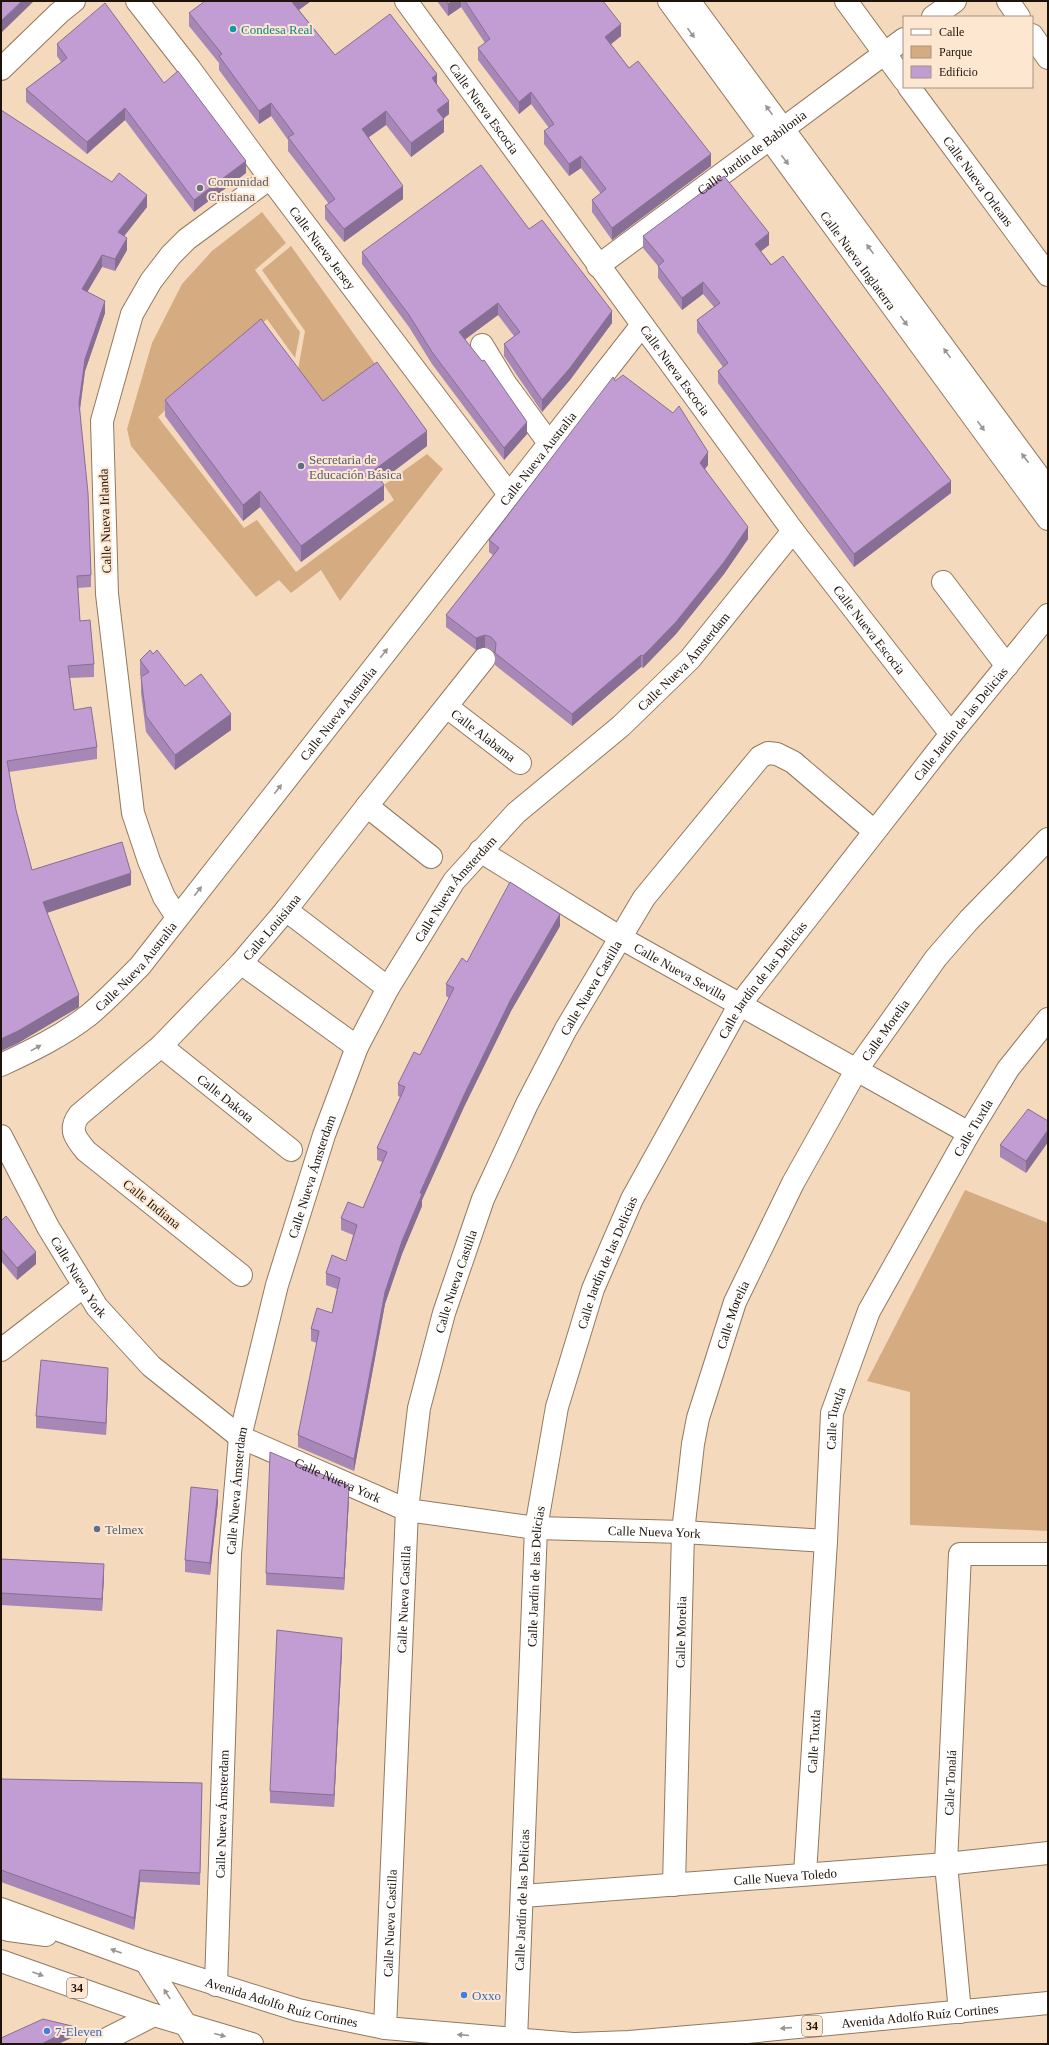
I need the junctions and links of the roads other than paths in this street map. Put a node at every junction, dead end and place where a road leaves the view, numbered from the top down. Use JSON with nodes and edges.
{"nodes":[{"id":1,"x":74,"y":1,"type":"edge"},
{"id":2,"x":137,"y":1,"type":"edge"},
{"id":3,"x":406,"y":1,"type":"edge"},
{"id":4,"x":668,"y":1,"type":"edge"},
{"id":5,"x":689,"y":1,"type":"edge"},
{"id":6,"x":846,"y":1,"type":"edge"},
{"id":7,"x":955,"y":1,"type":"edge"},
{"id":8,"x":1008,"y":1,"type":"edge"},
{"id":9,"x":934,"y":16,"type":"edge"},
{"id":10,"x":1018,"y":16,"type":"edge"},
{"id":11,"x":1033,"y":36,"type":"edge"},
{"id":12,"x":903,"y":39,"type":"edge"},
{"id":13,"x":884,"y":53,"type":"junction"},
{"id":14,"x":1048,"y":57,"type":"edge"},
{"id":15,"x":1,"y":69,"type":"edge"},
{"id":16,"x":903,"y":79,"type":"edge"},
{"id":17,"x":910,"y":88,"type":"edge"},
{"id":18,"x":776,"y":134,"type":"junction"},
{"id":19,"x":270,"y":178,"type":"junction"},
{"id":20,"x":598,"y":266,"type":"junction"},
{"id":21,"x":1048,"y":275,"type":"edge"},
{"id":22,"x":642,"y":325,"type":"junction"},
{"id":23,"x":482,"y":345,"type":"dead end"},
{"id":24,"x":549,"y":443,"type":"junction"},
{"id":25,"x":1048,"y":489,"type":"edge"},
{"id":26,"x":509,"y":494,"type":"junction"},
{"id":27,"x":1048,"y":519,"type":"edge"},
{"id":28,"x":793,"y":531,"type":"junction"},
{"id":29,"x":943,"y":582,"type":"dead end"},
{"id":30,"x":1048,"y":615,"type":"edge"},
{"id":31,"x":484,"y":659,"type":"dead end"},
{"id":32,"x":1007,"y":666,"type":"junction"},
{"id":33,"x":447,"y":707,"type":"junction"},
{"id":34,"x":951,"y":734,"type":"junction"},
{"id":35,"x":520,"y":763,"type":"dead end"},
{"id":36,"x":367,"y":806,"type":"junction"},
{"id":37,"x":874,"y":831,"type":"junction"},
{"id":38,"x":1048,"y":839,"type":"edge"},
{"id":39,"x":480,"y":852,"type":"junction"},
{"id":40,"x":431,"y":857,"type":"dead end"},
{"id":41,"x":286,"y":910,"type":"junction"},
{"id":42,"x":177,"y":917,"type":"junction"},
{"id":43,"x":621,"y":938,"type":"junction"},
{"id":44,"x":241,"y":963,"type":"junction"},
{"id":45,"x":388,"y":988,"type":"junction"},
{"id":46,"x":740,"y":1004,"type":"junction"},
{"id":47,"x":1048,"y":1019,"type":"edge"},
{"id":48,"x":161,"y":1046,"type":"junction"},
{"id":49,"x":357,"y":1047,"type":"junction"},
{"id":50,"x":1,"y":1065,"type":"edge"},
{"id":51,"x":857,"y":1069,"type":"junction"},
{"id":52,"x":73,"y":1126,"type":"joint"},
{"id":53,"x":969,"y":1133,"type":"junction"},
{"id":54,"x":1,"y":1136,"type":"edge"},
{"id":55,"x":291,"y":1150,"type":"dead end"},
{"id":56,"x":241,"y":1275,"type":"dead end"},
{"id":57,"x":84,"y":1286,"type":"junction"},
{"id":58,"x":1,"y":1350,"type":"edge"},
{"id":59,"x":240,"y":1437,"type":"junction"},
{"id":60,"x":407,"y":1510,"type":"junction"},
{"id":61,"x":536,"y":1528,"type":"junction"},
{"id":62,"x":683,"y":1532,"type":"junction"},
{"id":63,"x":826,"y":1541,"type":"junction"},
{"id":64,"x":1048,"y":1554,"type":"edge"},
{"id":65,"x":1048,"y":1853,"type":"edge"},
{"id":66,"x":946,"y":1864,"type":"junction"},
{"id":67,"x":805,"y":1874,"type":"junction"},
{"id":68,"x":674,"y":1885,"type":"junction"},
{"id":69,"x":523,"y":1896,"type":"junction"},
{"id":70,"x":1,"y":1909,"type":"edge"},
{"id":71,"x":1,"y":1928,"type":"edge"},
{"id":72,"x":85,"y":1939,"type":"junction"},
{"id":73,"x":1,"y":1961,"type":"edge"},
{"id":74,"x":146,"y":1962,"type":"junction"},
{"id":75,"x":216,"y":1985,"type":"junction"},
{"id":76,"x":1048,"y":2003,"type":"edge"},
{"id":77,"x":960,"y":2012,"type":"junction"},
{"id":78,"x":154,"y":2015,"type":"junction"},
{"id":79,"x":385,"y":2028,"type":"junction"},
{"id":80,"x":747,"y":2032,"type":"junction"},
{"id":81,"x":193,"y":2035,"type":"edge"},
{"id":82,"x":516,"y":2042,"type":"edge"},
{"id":83,"x":97,"y":2044,"type":"edge"},
{"id":84,"x":252,"y":2044,"type":"edge"},
{"id":85,"x":573,"y":2044,"type":"edge"},
{"id":86,"x":576,"y":2044,"type":"edge"},
{"id":87,"x":721,"y":2044,"type":"edge"}],
"edges":[{"from":1,"to":15,"type":"street"},
{"from":2,"to":19,"type":"street","name":"Calle Nueva Jersey"},
{"from":3,"to":20,"type":"street","name":"Calle Nueva Escocia"},
{"from":4,"to":18,"type":"street","name":"Calle Nueva Inglaterra","one_way":true},
{"from":18,"to":5,"type":"street","name":"Calle Nueva Inglaterra","one_way":true},
{"from":6,"to":13,"type":"street"},
{"from":7,"to":9,"type":"street"},
{"from":8,"to":10,"type":"street"},
{"from":11,"to":14,"type":"street"},
{"from":12,"to":13,"type":"street","name":"Calle Jardín de Babilonia"},
{"from":13,"to":16,"type":"street"},
{"from":13,"to":18,"type":"street","name":"Calle Jardín de Babilonia"},
{"from":17,"to":21,"type":"street","name":"Calle Nueva Orleans"},
{"from":18,"to":20,"type":"street","name":"Calle Jardín de Babilonia"},
{"from":25,"to":18,"type":"street","name":"Calle Nueva Inglaterra","one_way":true},
{"from":18,"to":27,"type":"street","name":"Calle Nueva Inglaterra","one_way":true},
{"from":19,"to":26,"type":"street","name":"Calle Nueva Jersey"},
{"from":19,"to":42,"type":"street","name":"Calle Nueva Irlanda"},
{"from":20,"to":22,"type":"street","name":"Calle Nueva Escocia"},
{"from":22,"to":24,"type":"street","name":"Calle Nueva Australia"},
{"from":22,"to":28,"type":"street","name":"Calle Nueva Escocia"},
{"from":23,"to":24,"type":"street"},
{"from":24,"to":26,"type":"street","name":"Calle Nueva Australia"},
{"from":42,"to":26,"type":"street","name":"Calle Nueva Australia","one_way":true},
{"from":28,"to":34,"type":"street","name":"Calle Nueva Escocia"},
{"from":28,"to":39,"type":"street","name":"Calle Nueva Ámsterdam"},
{"from":29,"to":32,"type":"street"},
{"from":30,"to":32,"type":"street","name":"Calle Jardín de las Delicias"},
{"from":31,"to":33,"type":"street","name":"Calle Louisiana"},
{"from":32,"to":34,"type":"street","name":"Calle Jardín de las Delicias"},
{"from":33,"to":35,"type":"street","name":"Calle Alabama"},
{"from":33,"to":36,"type":"street","name":"Calle Louisiana"},
{"from":34,"to":37,"type":"street","name":"Calle Jardín de las Delicias"},
{"from":36,"to":40,"type":"street"},
{"from":36,"to":41,"type":"street","name":"Calle Louisiana"},
{"from":37,"to":43,"type":"street","name":"Calle Nueva Castilla"},
{"from":37,"to":46,"type":"street","name":"Calle Jardín de las Delicias"},
{"from":38,"to":51,"type":"street","name":"Calle Morelia"},
{"from":39,"to":43,"type":"street","name":"Calle Nueva Sevilla"},
{"from":39,"to":45,"type":"street","name":"Calle Nueva Ámsterdam"},
{"from":41,"to":44,"type":"street","name":"Calle Louisiana"},
{"from":41,"to":45,"type":"street"},
{"from":50,"to":42,"type":"street","name":"Calle Nueva Australia","one_way":true},
{"from":43,"to":46,"type":"street","name":"Calle Nueva Sevilla"},
{"from":43,"to":60,"type":"street","name":"Calle Nueva Castilla"},
{"from":44,"to":48,"type":"street","name":"Calle Louisiana"},
{"from":44,"to":49,"type":"street"},
{"from":45,"to":49,"type":"street","name":"Calle Nueva Ámsterdam"},
{"from":46,"to":51,"type":"street","name":"Calle Nueva Sevilla"},
{"from":46,"to":61,"type":"street","name":"Calle Jardín de las Delicias"},
{"from":47,"to":53,"type":"street","name":"Calle Tuxtla"},
{"from":48,"to":52,"type":"street","name":"Calle Louisiana"},
{"from":48,"to":55,"type":"street","name":"Calle Dakota"},
{"from":49,"to":59,"type":"street","name":"Calle Nueva Ámsterdam"},
{"from":51,"to":53,"type":"street","name":"Calle Nueva Sevilla"},
{"from":51,"to":62,"type":"street","name":"Calle Morelia"},
{"from":52,"to":56,"type":"street","name":"Calle Indiana"},
{"from":53,"to":63,"type":"street","name":"Calle Tuxtla"},
{"from":54,"to":57,"type":"street","name":"Calle Nueva York"},
{"from":57,"to":58,"type":"street"},
{"from":57,"to":59,"type":"street","name":"Calle Nueva York"},
{"from":59,"to":60,"type":"street","name":"Calle Nueva York"},
{"from":59,"to":75,"type":"street","name":"Calle Nueva Ámsterdam"},
{"from":60,"to":61,"type":"street","name":"Calle Nueva York"},
{"from":60,"to":79,"type":"street","name":"Calle Nueva Castilla"},
{"from":61,"to":62,"type":"street","name":"Calle Nueva York"},
{"from":61,"to":69,"type":"street","name":"Calle Jardín de las Delicias"},
{"from":62,"to":63,"type":"street","name":"Calle Nueva York"},
{"from":62,"to":68,"type":"street","name":"Calle Morelia"},
{"from":63,"to":67,"type":"street","name":"Calle Tuxtla"},
{"from":64,"to":66,"type":"street","name":"Calle Tonalá"},
{"from":65,"to":66,"type":"street","name":"Calle Nueva Toledo"},
{"from":66,"to":67,"type":"street","name":"Calle Nueva Toledo"},
{"from":66,"to":77,"type":"street","name":"Calle Tonalá"},
{"from":67,"to":68,"type":"street","name":"Calle Nueva Toledo"},
{"from":68,"to":69,"type":"street","name":"Calle Nueva Toledo"},
{"from":69,"to":82,"type":"street","name":"Calle Jardín de las Delicias"},
{"from":70,"to":72,"type":"street","name":"Avenida Adolfo Ruíz Cortines"},
{"from":71,"to":72,"type":"street"},
{"from":74,"to":72,"type":"street","name":"Avenida Adolfo Ruíz Cortines","one_way":true},
{"from":73,"to":78,"type":"street","number":"34","one_way":true},
{"from":74,"to":75,"type":"street","name":"Avenida Adolfo Ruíz Cortines"},
{"from":81,"to":74,"type":"street","one_way":true},
{"from":75,"to":79,"type":"street","name":"Avenida Adolfo Ruíz Cortines"},
{"from":76,"to":77,"type":"street","name":"Avenida Adolfo Ruíz Cortines","number":"34"},
{"from":77,"to":80,"type":"street","name":"Avenida Adolfo Ruíz Cortines","number":"34","one_way":true},
{"from":78,"to":81,"type":"street","number":"34"},
{"from":78,"to":83,"type":"street"},
{"from":82,"to":79,"type":"street","name":"Avenida Adolfo Ruíz Cortines","one_way":true},
{"from":80,"to":86,"type":"street","name":"Avenida Adolfo Ruíz Cortines","number":"34"},
{"from":80,"to":87,"type":"street"},
{"from":81,"to":84,"type":"street","number":"34","one_way":true},
{"from":82,"to":85,"type":"street","name":"Avenida Adolfo Ruíz Cortines"}]}
